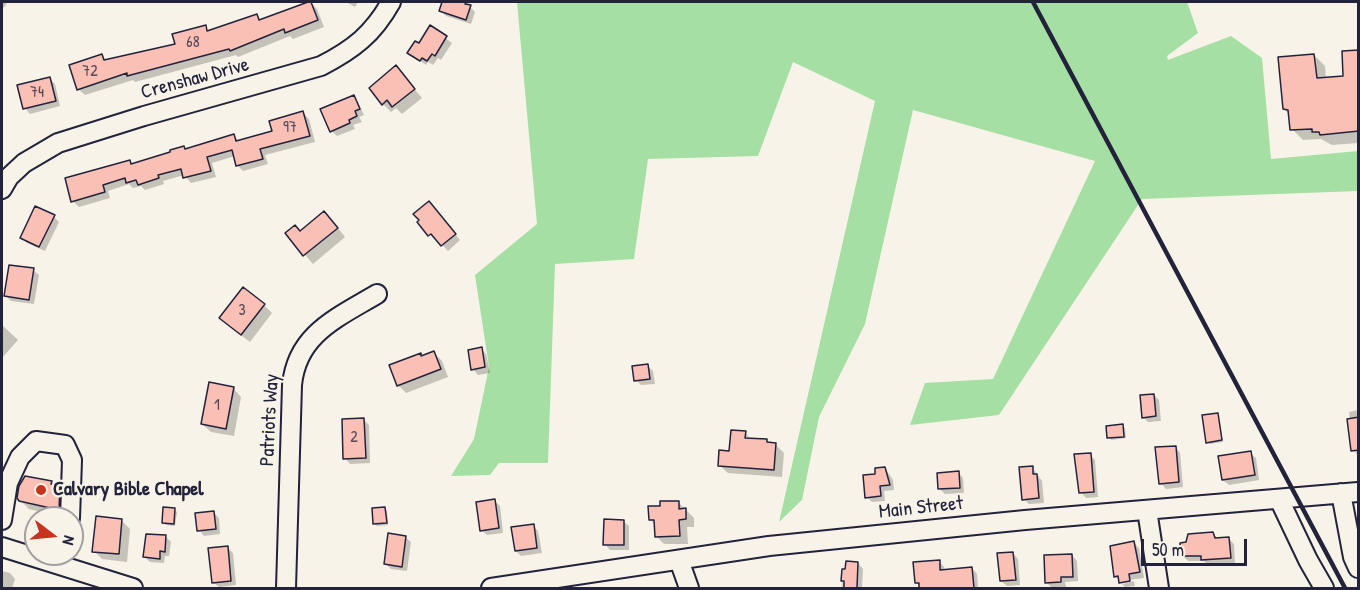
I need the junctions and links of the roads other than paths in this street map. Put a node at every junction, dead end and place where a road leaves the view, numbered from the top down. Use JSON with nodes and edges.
{"nodes":[{"id":1,"x":390,"y":2,"type":"edge"},
{"id":2,"x":2,"y":189,"type":"edge"},
{"id":3,"x":377,"y":294,"type":"dead end"},
{"id":4,"x":1350,"y":492,"type":"edge"},
{"id":5,"x":1279,"y":500,"type":"junction"},
{"id":6,"x":70,"y":506,"type":"edge"},
{"id":7,"x":1147,"y":510,"type":"junction"},
{"id":8,"x":2,"y":519,"type":"edge"},
{"id":9,"x":2,"y":547,"type":"edge"},
{"id":10,"x":24,"y":552,"type":"edge"},
{"id":11,"x":679,"y":560,"type":"junction"},
{"id":12,"x":76,"y":566,"type":"edge"},
{"id":13,"x":1359,"y":568,"type":"edge"},
{"id":14,"x":610,"y":580,"type":"edge"},
{"id":15,"x":568,"y":583,"type":"edge"},
{"id":16,"x":543,"y":585,"type":"edge"},
{"id":17,"x":133,"y":588,"type":"edge"},
{"id":18,"x":286,"y":588,"type":"edge"},
{"id":19,"x":491,"y":588,"type":"edge"},
{"id":20,"x":689,"y":588,"type":"edge"},
{"id":21,"x":1159,"y":588,"type":"edge"},
{"id":22,"x":1324,"y":588,"type":"edge"}],
"edges":[{"from":1,"to":2,"type":"street","name":"Crenshaw Drive"},
{"from":3,"to":18,"type":"street","name":"Patriots Way"},
{"from":4,"to":5,"type":"street","name":"Main Street"},
{"from":4,"to":13,"type":"street"},
{"from":5,"to":7,"type":"street","name":"Main Street"},
{"from":5,"to":22,"type":"street"},
{"from":6,"to":8,"type":"street"},
{"from":7,"to":11,"type":"street","name":"Main Street"},
{"from":7,"to":21,"type":"street"},
{"from":9,"to":10,"type":"street"},
{"from":11,"to":14,"type":"street","name":"Main Street"},
{"from":11,"to":20,"type":"street"},
{"from":12,"to":17,"type":"street"},
{"from":14,"to":15,"type":"street","name":"Main Street"},
{"from":15,"to":16,"type":"street","name":"Main Street"},
{"from":16,"to":19,"type":"street","name":"Main Street"}]}
